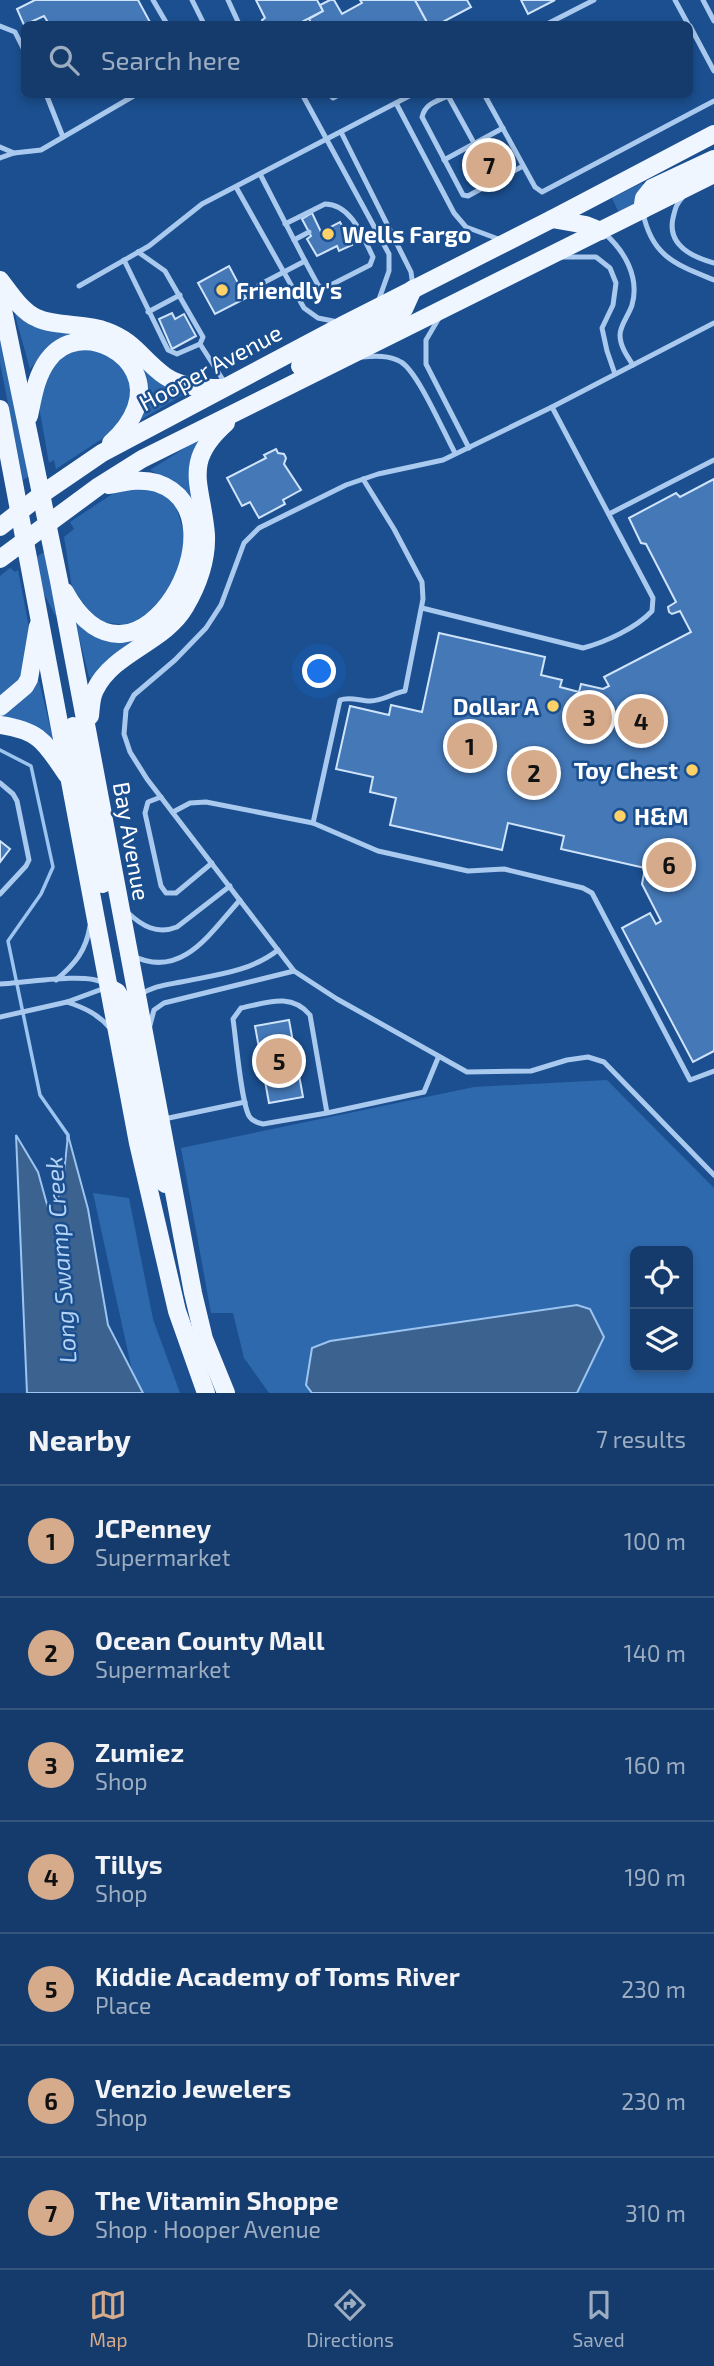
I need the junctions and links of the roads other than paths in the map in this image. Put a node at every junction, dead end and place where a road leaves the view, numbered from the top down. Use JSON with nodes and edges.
{"nodes":[{"id":1,"x":153,"y":0,"type":"edge"},
{"id":2,"x":192,"y":0,"type":"edge"},
{"id":3,"x":228,"y":0,"type":"edge"},
{"id":4,"x":594,"y":0,"type":"edge"},
{"id":5,"x":675,"y":0,"type":"edge"},
{"id":6,"x":703,"y":0,"type":"edge"},
{"id":7,"x":165,"y":21,"type":"edge"},
{"id":8,"x":202,"y":21,"type":"edge"},
{"id":9,"x":238,"y":21,"type":"edge"},
{"id":10,"x":553,"y":21,"type":"edge"},
{"id":11,"x":687,"y":21,"type":"edge"},
{"id":12,"x":714,"y":21,"type":"edge"},
{"id":13,"x":0,"y":26,"type":"edge"},
{"id":14,"x":693,"y":32,"type":"edge"},
{"id":15,"x":21,"y":44,"type":"edge"},
{"id":16,"x":714,"y":71,"type":"edge"},
{"id":17,"x":48,"y":98,"type":"edge"},
{"id":18,"x":130,"y":98,"type":"edge"},
{"id":19,"x":304,"y":98,"type":"edge"},
{"id":20,"x":405,"y":98,"type":"edge"},
{"id":21,"x":442,"y":98,"type":"edge"},
{"id":22,"x":450,"y":98,"type":"edge"},
{"id":23,"x":486,"y":98,"type":"edge"},
{"id":24,"x":714,"y":100,"type":"edge"},
{"id":25,"x":396,"y":103,"type":"junction"},
{"id":26,"x":503,"y":128,"type":"junction"},
{"id":27,"x":341,"y":132,"type":"junction"},
{"id":28,"x":714,"y":134,"type":"edge"},
{"id":29,"x":64,"y":137,"type":"junction"},
{"id":30,"x":328,"y":139,"type":"junction"},
{"id":31,"x":474,"y":144,"type":"junction"},
{"id":32,"x":0,"y":147,"type":"edge"},
{"id":33,"x":14,"y":153,"type":"junction"},
{"id":34,"x":0,"y":158,"type":"edge"},
{"id":35,"x":714,"y":159,"type":"edge"},
{"id":36,"x":444,"y":160,"type":"junction"},
{"id":37,"x":523,"y":166,"type":"junction"},
{"id":38,"x":260,"y":174,"type":"junction"},
{"id":39,"x":714,"y":174,"type":"edge"},
{"id":40,"x":696,"y":183,"type":"junction"},
{"id":41,"x":236,"y":187,"type":"junction"},
{"id":42,"x":642,"y":210,"type":"junction"},
{"id":43,"x":552,"y":219,"type":"junction"},
{"id":44,"x":285,"y":224,"type":"junction"},
{"id":45,"x":601,"y":231,"type":"junction"},
{"id":46,"x":309,"y":232,"type":"dead end"},
{"id":47,"x":294,"y":240,"type":"junction"},
{"id":48,"x":507,"y":242,"type":"junction"},
{"id":49,"x":138,"y":253,"type":"junction"},
{"id":50,"x":546,"y":258,"type":"junction"},
{"id":51,"x":124,"y":260,"type":"junction"},
{"id":52,"x":304,"y":261,"type":"junction"},
{"id":53,"x":714,"y":263,"type":"edge"},
{"id":54,"x":284,"y":272,"type":"junction"},
{"id":55,"x":0,"y":280,"type":"edge"},
{"id":56,"x":714,"y":280,"type":"edge"},
{"id":57,"x":258,"y":285,"type":"dead end"},
{"id":58,"x":79,"y":286,"type":"dead end"},
{"id":59,"x":413,"y":289,"type":"junction"},
{"id":60,"x":0,"y":295,"type":"edge"},
{"id":61,"x":180,"y":295,"type":"junction"},
{"id":62,"x":449,"y":306,"type":"junction"},
{"id":63,"x":375,"y":309,"type":"junction"},
{"id":64,"x":148,"y":312,"type":"junction"},
{"id":65,"x":714,"y":323,"type":"edge"},
{"id":66,"x":345,"y":324,"type":"junction"},
{"id":67,"x":200,"y":344,"type":"junction"},
{"id":68,"x":342,"y":359,"type":"junction"},
{"id":69,"x":633,"y":365,"type":"junction"},
{"id":70,"x":615,"y":373,"type":"junction"},
{"id":71,"x":286,"y":386,"type":"junction"},
{"id":72,"x":224,"y":387,"type":"junction"},
{"id":73,"x":245,"y":406,"type":"junction"},
{"id":74,"x":552,"y":407,"type":"junction"},
{"id":75,"x":0,"y":409,"type":"edge"},
{"id":76,"x":28,"y":423,"type":"junction"},
{"id":77,"x":4,"y":448,"type":"edge"},
{"id":78,"x":469,"y":448,"type":"junction"},
{"id":79,"x":102,"y":453,"type":"junction"},
{"id":80,"x":455,"y":453,"type":"junction"},
{"id":81,"x":714,"y":460,"type":"edge"},
{"id":82,"x":363,"y":479,"type":"junction"},
{"id":83,"x":99,"y":486,"type":"junction"},
{"id":84,"x":41,"y":494,"type":"junction"},
{"id":85,"x":19,"y":512,"type":"junction"},
{"id":86,"x":609,"y":514,"type":"junction"},
{"id":87,"x":47,"y":524,"type":"junction"},
{"id":88,"x":0,"y":527,"type":"edge"},
{"id":89,"x":24,"y":541,"type":"junction"},
{"id":90,"x":0,"y":559,"type":"edge"},
{"id":91,"x":59,"y":581,"type":"junction"},
{"id":92,"x":422,"y":608,"type":"junction"},
{"id":93,"x":39,"y":619,"type":"junction"},
{"id":94,"x":0,"y":707,"type":"edge"},
{"id":95,"x":0,"y":725,"type":"edge"},
{"id":96,"x":87,"y":730,"type":"junction"},
{"id":97,"x":71,"y":781,"type":"junction"},
{"id":98,"x":0,"y":783,"type":"edge"},
{"id":99,"x":160,"y":797,"type":"junction"},
{"id":100,"x":173,"y":812,"type":"junction"},
{"id":101,"x":313,"y":823,"type":"junction"},
{"id":102,"x":212,"y":863,"type":"junction"},
{"id":103,"x":230,"y":886,"type":"junction"},
{"id":104,"x":91,"y":891,"type":"junction"},
{"id":105,"x":0,"y":894,"type":"edge"},
{"id":106,"x":240,"y":900,"type":"junction"},
{"id":107,"x":119,"y":905,"type":"junction"},
{"id":108,"x":278,"y":950,"type":"junction"},
{"id":109,"x":128,"y":954,"type":"junction"},
{"id":110,"x":294,"y":971,"type":"junction"},
{"id":111,"x":56,"y":980,"type":"junction"},
{"id":112,"x":0,"y":984,"type":"edge"},
{"id":113,"x":108,"y":986,"type":"junction"},
{"id":114,"x":67,"y":1002,"type":"junction"},
{"id":115,"x":125,"y":1007,"type":"junction"},
{"id":116,"x":0,"y":1017,"type":"edge"},
{"id":117,"x":118,"y":1038,"type":"junction"},
{"id":118,"x":147,"y":1039,"type":"junction"},
{"id":119,"x":439,"y":1058,"type":"junction"},
{"id":120,"x":714,"y":1071,"type":"edge"},
{"id":121,"x":245,"y":1102,"type":"junction"},
{"id":122,"x":327,"y":1113,"type":"junction"},
{"id":123,"x":160,"y":1119,"type":"junction"},
{"id":124,"x":714,"y":1175,"type":"edge"},
{"id":125,"x":176,"y":1209,"type":"junction"},
{"id":126,"x":206,"y":1393,"type":"edge"},
{"id":127,"x":226,"y":1393,"type":"edge"}],
"edges":[{"from":1,"to":7,"type":"lane"},
{"from":2,"to":8,"type":"lane"},
{"from":3,"to":9,"type":"lane"},
{"from":4,"to":10,"type":"lane"},
{"from":5,"to":11,"type":"lane"},
{"from":6,"to":12,"type":"lane"},
{"from":13,"to":15,"type":"lane"},
{"from":14,"to":16,"type":"lane"},
{"from":17,"to":29,"type":"lane"},
{"from":18,"to":29,"type":"lane"},
{"from":19,"to":30,"type":"lane"},
{"from":20,"to":25,"type":"lane"},
{"from":21,"to":36,"type":"lane"},
{"from":22,"to":31,"type":"lane"},
{"from":23,"to":26,"type":"lane"},
{"from":24,"to":37,"type":"lane"},
{"from":25,"to":27,"type":"lane"},
{"from":25,"to":48,"type":"lane"},
{"from":26,"to":31,"type":"lane"},
{"from":26,"to":37,"type":"lane"},
{"from":27,"to":30,"type":"lane"},
{"from":27,"to":59,"type":"lane"},
{"from":28,"to":43,"type":"main road","name":"Hooper Avenue"},
{"from":29,"to":33,"type":"lane"},
{"from":30,"to":38,"type":"lane"},
{"from":30,"to":63,"type":"lane"},
{"from":31,"to":36,"type":"lane"},
{"from":32,"to":33,"type":"lane"},
{"from":33,"to":34,"type":"lane"},
{"from":35,"to":42,"type":"main road"},
{"from":36,"to":37,"type":"lane"},
{"from":38,"to":41,"type":"lane"},
{"from":38,"to":44,"type":"lane"},
{"from":39,"to":40,"type":"main road"},
{"from":40,"to":42,"type":"main road"},
{"from":40,"to":53,"type":"lane"},
{"from":41,"to":49,"type":"lane"},
{"from":41,"to":54,"type":"lane"},
{"from":42,"to":45,"type":"main road"},
{"from":42,"to":56,"type":"lane"},
{"from":43,"to":45,"type":"main road"},
{"from":43,"to":48,"type":"main road","name":"Hooper Avenue"},
{"from":44,"to":47,"type":"lane"},
{"from":44,"to":52,"type":"lane"},
{"from":45,"to":50,"type":"main road"},
{"from":45,"to":69,"type":"lane"},
{"from":46,"to":47,"type":"lane"},
{"from":47,"to":52,"type":"lane"},
{"from":48,"to":59,"type":"main road","name":"Hooper Avenue"},
{"from":49,"to":51,"type":"lane"},
{"from":49,"to":61,"type":"lane"},
{"from":50,"to":62,"type":"main road"},
{"from":50,"to":70,"type":"lane"},
{"from":51,"to":58,"type":"lane"},
{"from":51,"to":64,"type":"lane"},
{"from":52,"to":54,"type":"lane"},
{"from":54,"to":57,"type":"lane"},
{"from":54,"to":66,"type":"lane"},
{"from":55,"to":72,"type":"main road"},
{"from":59,"to":63,"type":"main road","name":"Hooper Avenue"},
{"from":59,"to":71,"type":"main road"},
{"from":60,"to":76,"type":"main road","name":"Bay Avenue"},
{"from":61,"to":64,"type":"lane"},
{"from":61,"to":67,"type":"lane"},
{"from":62,"to":68,"type":"main road"},
{"from":62,"to":78,"type":"lane"},
{"from":63,"to":66,"type":"main road","name":"Hooper Avenue"},
{"from":64,"to":67,"type":"lane"},
{"from":65,"to":69,"type":"lane"},
{"from":66,"to":72,"type":"main road","name":"Hooper Avenue"},
{"from":67,"to":72,"type":"lane"},
{"from":68,"to":71,"type":"main road"},
{"from":68,"to":80,"type":"lane"},
{"from":69,"to":70,"type":"lane"},
{"from":70,"to":74,"type":"lane"},
{"from":71,"to":73,"type":"main road"},
{"from":72,"to":79,"type":"main road","name":"Hooper Avenue"},
{"from":73,"to":83,"type":"main road"},
{"from":73,"to":96,"type":"main road"},
{"from":74,"to":78,"type":"lane"},
{"from":74,"to":86,"type":"lane"},
{"from":75,"to":77,"type":"main road"},
{"from":76,"to":79,"type":"main road"},
{"from":76,"to":84,"type":"main road","name":"Bay Avenue"},
{"from":77,"to":85,"type":"main road"},
{"from":78,"to":80,"type":"lane"},
{"from":79,"to":84,"type":"main road","name":"Hooper Avenue"},
{"from":80,"to":82,"type":"lane"},
{"from":81,"to":86,"type":"lane"},
{"from":82,"to":92,"type":"lane"},
{"from":82,"to":99,"type":"lane"},
{"from":83,"to":87,"type":"main road"},
{"from":83,"to":91,"type":"main road"},
{"from":84,"to":85,"type":"main road","name":"Hooper Avenue"},
{"from":84,"to":87,"type":"main road","name":"Bay Avenue"},
{"from":85,"to":88,"type":"main road","name":"Hooper Avenue"},
{"from":85,"to":89,"type":"main road"},
{"from":86,"to":92,"type":"lane"},
{"from":87,"to":89,"type":"main road"},
{"from":87,"to":91,"type":"main road","name":"Bay Avenue"},
{"from":89,"to":90,"type":"main road"},
{"from":89,"to":93,"type":"main road"},
{"from":91,"to":96,"type":"main road","name":"Bay Avenue"},
{"from":92,"to":101,"type":"lane"},
{"from":93,"to":94,"type":"main road"},
{"from":93,"to":97,"type":"main road"},
{"from":93,"to":109,"type":"main road"},
{"from":95,"to":97,"type":"main road"},
{"from":96,"to":107,"type":"main road","name":"Bay Avenue"},
{"from":97,"to":104,"type":"main road"},
{"from":98,"to":105,"type":"lane"},
{"from":99,"to":100,"type":"lane"},
{"from":99,"to":102,"type":"lane"},
{"from":100,"to":101,"type":"lane"},
{"from":100,"to":102,"type":"lane"},
{"from":101,"to":120,"type":"lane"},
{"from":102,"to":103,"type":"lane"},
{"from":103,"to":106,"type":"lane"},
{"from":103,"to":107,"type":"lane"},
{"from":104,"to":111,"type":"lane"},
{"from":104,"to":113,"type":"main road"},
{"from":106,"to":108,"type":"lane"},
{"from":106,"to":109,"type":"lane"},
{"from":107,"to":109,"type":"main road","name":"Bay Avenue"},
{"from":108,"to":110,"type":"lane"},
{"from":108,"to":115,"type":"lane"},
{"from":109,"to":113,"type":"main road"},
{"from":109,"to":115,"type":"main road","name":"Bay Avenue"},
{"from":110,"to":118,"type":"lane"},
{"from":110,"to":119,"type":"lane"},
{"from":111,"to":112,"type":"lane"},
{"from":111,"to":113,"type":"lane"},
{"from":113,"to":114,"type":"lane"},
{"from":113,"to":115,"type":"main road"},
{"from":114,"to":116,"type":"lane"},
{"from":114,"to":117,"type":"lane"},
{"from":115,"to":117,"type":"main road","name":"Bay Avenue"},
{"from":115,"to":118,"type":"main road","name":"Bay Avenue"},
{"from":115,"to":125,"type":"main road"},
{"from":117,"to":126,"type":"main road","name":"Bay Avenue"},
{"from":118,"to":123,"type":"main road","name":"Bay Avenue"},
{"from":119,"to":122,"type":"lane"},
{"from":119,"to":124,"type":"lane"},
{"from":121,"to":122,"type":"lane"},
{"from":121,"to":122,"type":"lane"},
{"from":121,"to":123,"type":"lane"},
{"from":123,"to":125,"type":"main road","name":"Bay Avenue"},
{"from":125,"to":127,"type":"main road","name":"Bay Avenue"}]}
